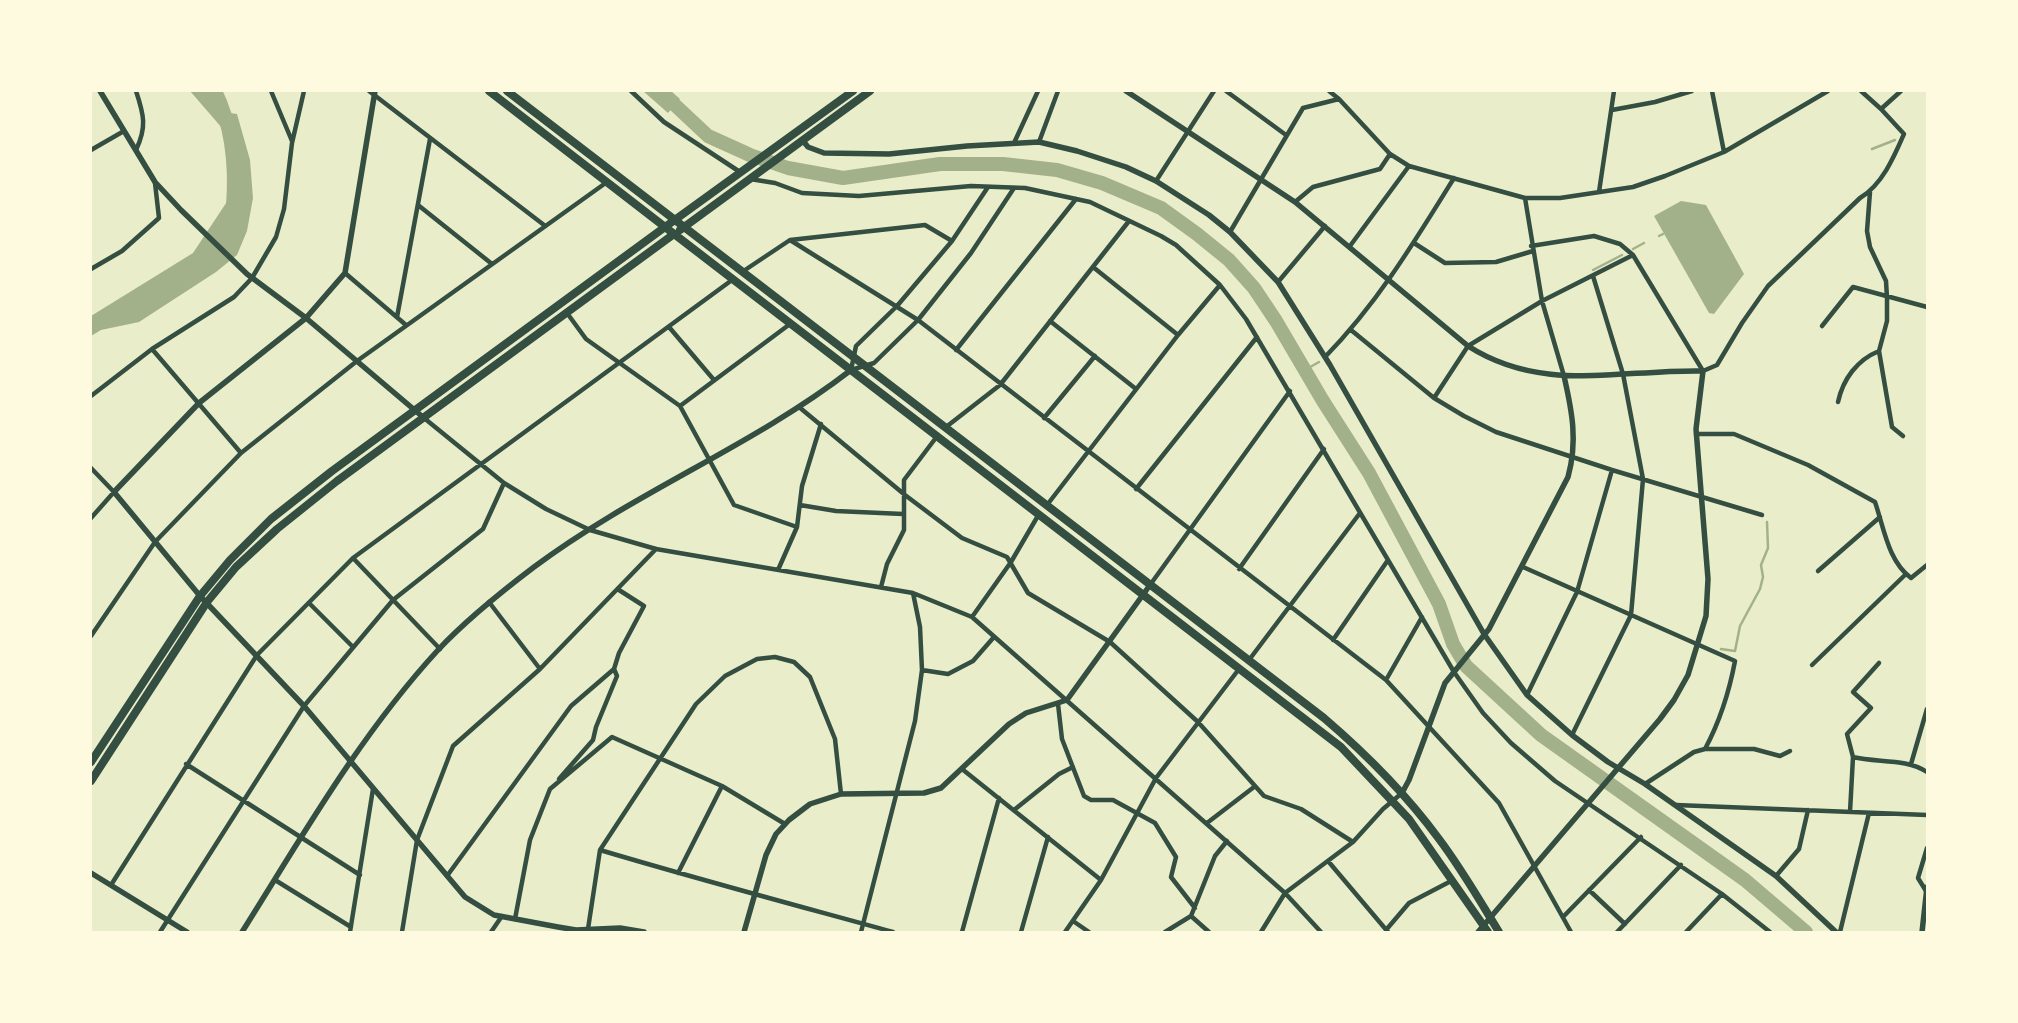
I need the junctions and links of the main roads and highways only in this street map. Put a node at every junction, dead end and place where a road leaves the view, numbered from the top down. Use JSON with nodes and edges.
{"nodes":[{"id":1,"x":489,"y":91,"type":"edge"},
{"id":2,"x":507,"y":91,"type":"edge"},
{"id":3,"x":853,"y":91,"type":"edge"},
{"id":4,"x":870,"y":91,"type":"edge"},
{"id":5,"x":674,"y":220,"type":"junction"},
{"id":6,"x":665,"y":227,"type":"junction"},
{"id":7,"x":683,"y":227,"type":"junction"},
{"id":8,"x":674,"y":234,"type":"junction"},
{"id":9,"x":91,"y":762,"type":"edge"},
{"id":10,"x":91,"y":781,"type":"edge"},
{"id":11,"x":1486,"y":928,"type":"edge"},
{"id":12,"x":1499,"y":932,"type":"edge"}],
"edges":[{"from":1,"to":6,"type":"main road"},
{"from":2,"to":5,"type":"main road"},
{"from":3,"to":5,"type":"main road"},
{"from":4,"to":7,"type":"main road"},
{"from":5,"to":6,"type":"main road"},
{"from":5,"to":7,"type":"main road"},
{"from":6,"to":8,"type":"main road"},
{"from":6,"to":9,"type":"main road"},
{"from":7,"to":8,"type":"main road"},
{"from":7,"to":12,"type":"main road"},
{"from":8,"to":10,"type":"main road"},
{"from":8,"to":11,"type":"main road"}]}
